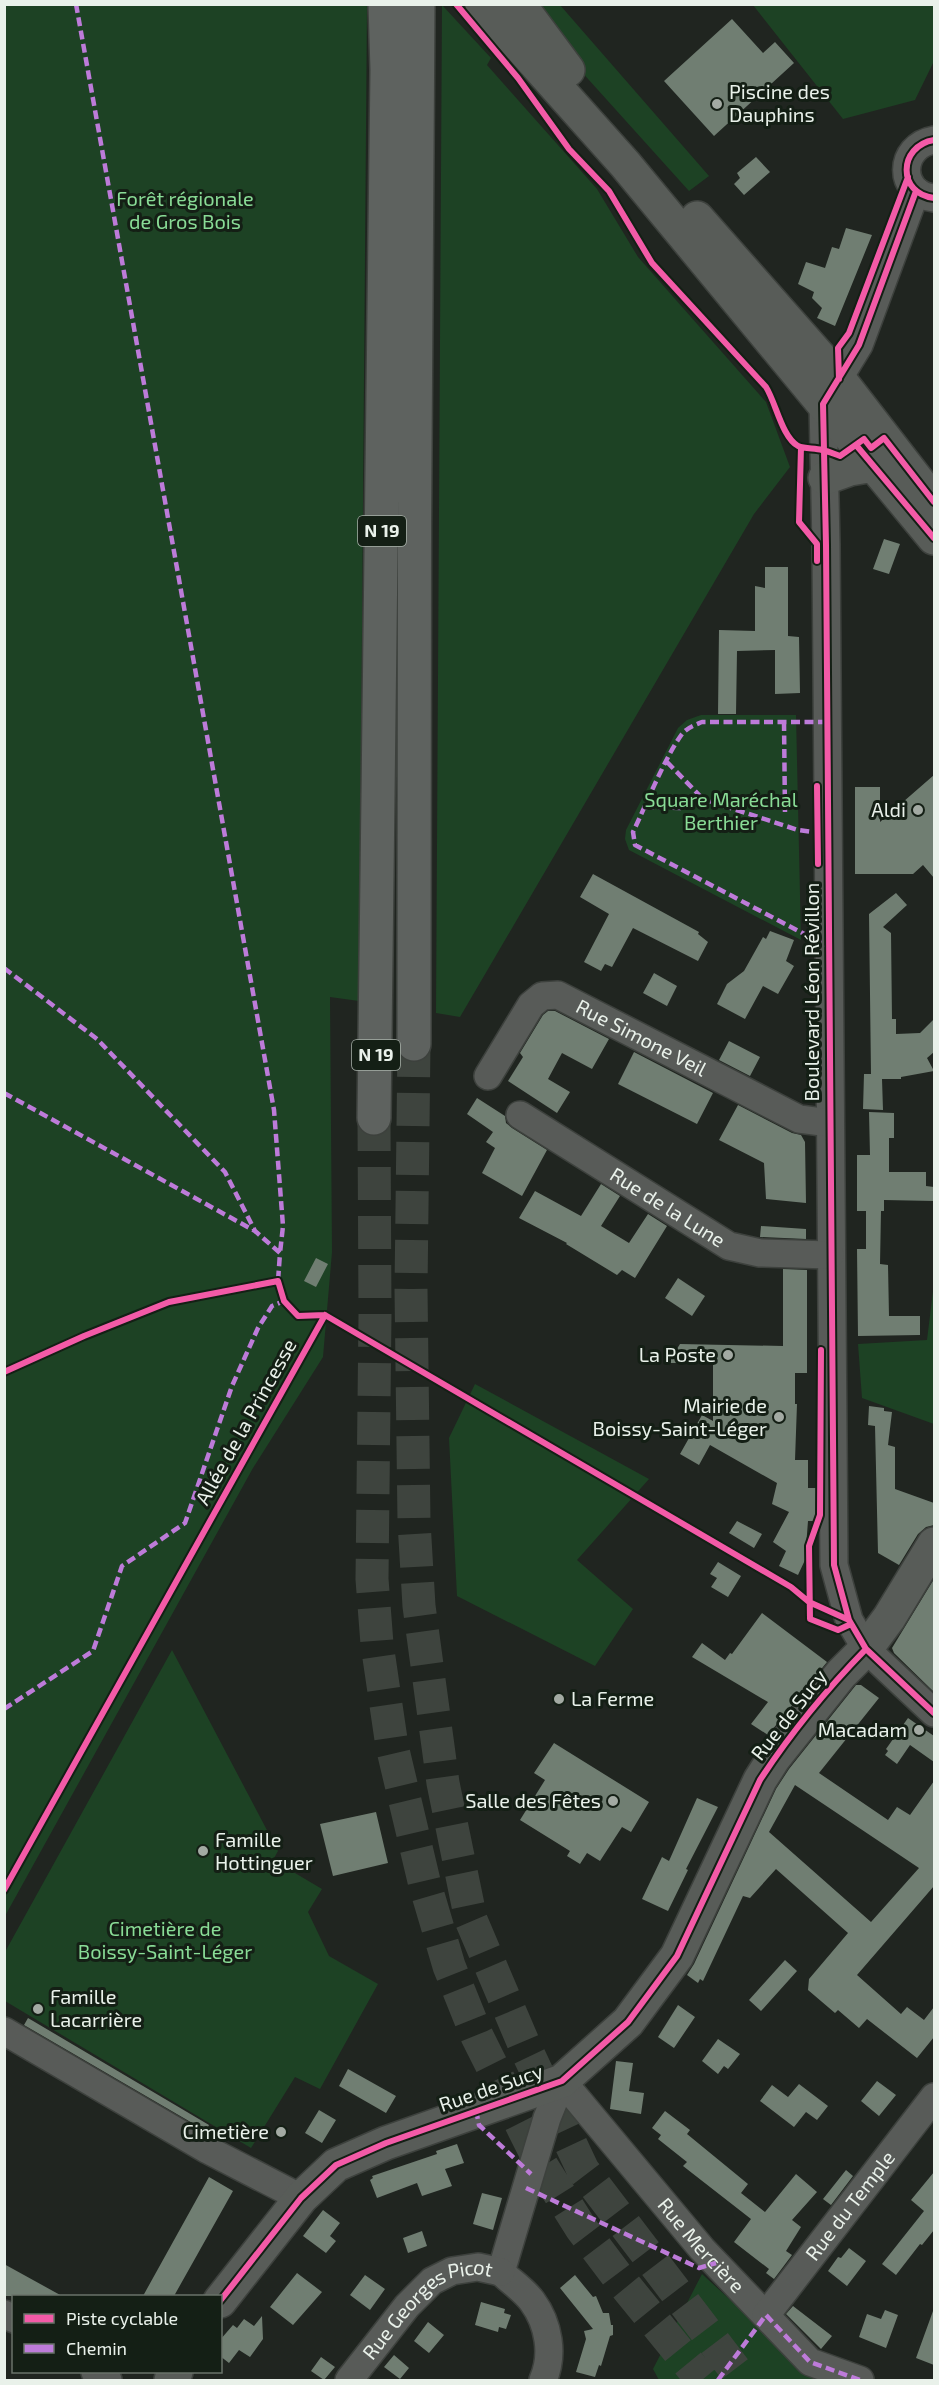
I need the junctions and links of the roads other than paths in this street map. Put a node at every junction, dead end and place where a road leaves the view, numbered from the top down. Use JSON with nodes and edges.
{"nodes":[{"id":1,"x":385,"y":4,"type":"edge"},
{"id":2,"x":418,"y":4,"type":"edge"},
{"id":3,"x":482,"y":4,"type":"edge"},
{"id":4,"x":519,"y":4,"type":"edge"},
{"id":5,"x":934,"y":139,"type":"edge"},
{"id":6,"x":925,"y":194,"type":"edge"},
{"id":7,"x":831,"y":392,"type":"junction"},
{"id":8,"x":874,"y":465,"type":"junction"},
{"id":9,"x":825,"y":478,"type":"junction"},
{"id":10,"x":934,"y":502,"type":"edge"},
{"id":11,"x":934,"y":538,"type":"edge"},
{"id":12,"x":414,"y":1044,"type":"tunnel mouth"},
{"id":13,"x":488,"y":1076,"type":"dead end"},
{"id":14,"x":520,"y":1115,"type":"dead end"},
{"id":15,"x":374,"y":1118,"type":"tunnel mouth"},
{"id":16,"x":830,"y":1123,"type":"junction"},
{"id":17,"x":830,"y":1255,"type":"junction"},
{"id":18,"x":934,"y":1544,"type":"edge"},
{"id":19,"x":866,"y":1649,"type":"junction"},
{"id":20,"x":934,"y":1713,"type":"edge"},
{"id":21,"x":4,"y":2031,"type":"edge"},
{"id":22,"x":562,"y":2081,"type":"junction"},
{"id":23,"x":934,"y":2097,"type":"edge"},
{"id":24,"x":301,"y":2198,"type":"junction"},
{"id":25,"x":501,"y":2272,"type":"junction"},
{"id":26,"x":222,"y":2298,"type":"edge"},
{"id":27,"x":766,"y":2315,"type":"junction"},
{"id":28,"x":349,"y":2380,"type":"edge"},
{"id":29,"x":543,"y":2380,"type":"edge"},
{"id":30,"x":860,"y":2380,"type":"edge"}],
"edges":[{"from":1,"to":15,"type":"highway","number":"N 19"},
{"from":2,"to":12,"type":"highway","number":"N 19"},
{"from":3,"to":7,"type":"main road"},
{"from":4,"to":7,"type":"main road"},
{"from":5,"to":6,"type":"street"},
{"from":6,"to":7,"type":"street"},
{"from":7,"to":8,"type":"main road"},
{"from":7,"to":9,"type":"street","name":"Boulevard Léon Révillon"},
{"from":7,"to":10,"type":"main road"},
{"from":8,"to":9,"type":"main road"},
{"from":8,"to":11,"type":"main road"},
{"from":9,"to":16,"type":"street","name":"Boulevard Léon Révillon"},
{"from":13,"to":16,"type":"street","name":"Rue Simone Veil"},
{"from":14,"to":17,"type":"street","name":"Rue de la Lune"},
{"from":16,"to":17,"type":"street","name":"Boulevard Léon Révillon"},
{"from":17,"to":19,"type":"street","name":"Boulevard Léon Révillon"},
{"from":18,"to":19,"type":"main road","name":"Rue de Sucy"},
{"from":19,"to":20,"type":"street","name":"Boulevard Léon Révillon"},
{"from":19,"to":22,"type":"main road","name":"Rue de Sucy"},
{"from":21,"to":24,"type":"street"},
{"from":22,"to":24,"type":"main road","name":"Rue de Sucy"},
{"from":22,"to":25,"type":"street","name":"Rue Georges Picot"},
{"from":22,"to":27,"type":"street","name":"Rue Mercière"},
{"from":23,"to":27,"type":"street","name":"Rue du Temple"},
{"from":24,"to":26,"type":"main road","name":"Rue de Sucy"},
{"from":25,"to":28,"type":"street","name":"Rue Georges Picot"},
{"from":25,"to":29,"type":"street"},
{"from":27,"to":30,"type":"street","name":"Rue Mercière"}]}
